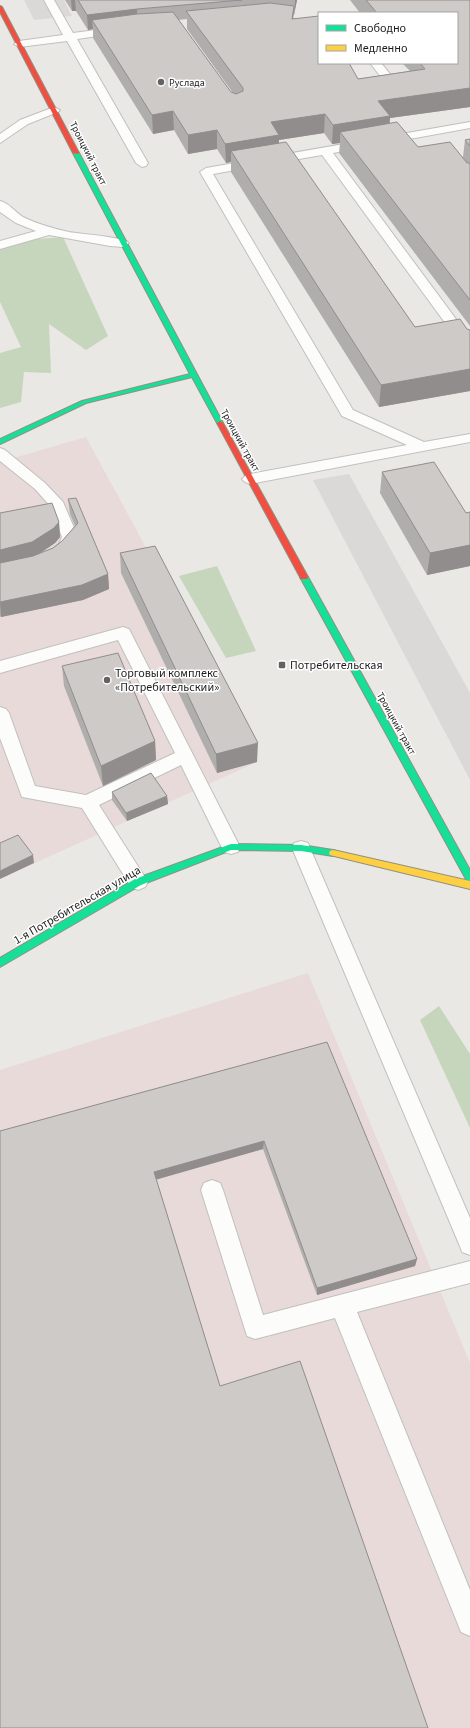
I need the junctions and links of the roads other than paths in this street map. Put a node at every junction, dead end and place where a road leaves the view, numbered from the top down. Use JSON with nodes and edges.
{"nodes":[{"id":1,"x":50,"y":0,"type":"edge"},
{"id":2,"x":0,"y":7,"type":"edge"},
{"id":3,"x":131,"y":29,"type":"edge"},
{"id":4,"x":70,"y":37,"type":"junction"},
{"id":5,"x":19,"y":44,"type":"junction"},
{"id":6,"x":376,"y":64,"type":"edge"},
{"id":7,"x":389,"y":80,"type":"edge"},
{"id":8,"x":54,"y":110,"type":"junction"},
{"id":9,"x":470,"y":125,"type":"edge"},
{"id":10,"x":430,"y":132,"type":"junction"},
{"id":11,"x":0,"y":139,"type":"edge"},
{"id":12,"x":440,"y":144,"type":"edge"},
{"id":13,"x":325,"y":151,"type":"junction"},
{"id":14,"x":142,"y":163,"type":"dead end"},
{"id":15,"x":0,"y":205,"type":"edge"},
{"id":16,"x":51,"y":230,"type":"junction"},
{"id":17,"x":123,"y":243,"type":"junction"},
{"id":18,"x":0,"y":245,"type":"edge"},
{"id":19,"x":470,"y":348,"type":"edge"},
{"id":20,"x":193,"y":375,"type":"junction"},
{"id":21,"x":470,"y":438,"type":"edge"},
{"id":22,"x":0,"y":442,"type":"edge"},
{"id":23,"x":423,"y":447,"type":"junction"},
{"id":24,"x":0,"y":453,"type":"edge"},
{"id":25,"x":250,"y":479,"type":"junction"},
{"id":26,"x":48,"y":559,"type":"edge"},
{"id":27,"x":0,"y":667,"type":"edge"},
{"id":28,"x":0,"y":713,"type":"edge"},
{"id":29,"x":186,"y":755,"type":"junction"},
{"id":30,"x":88,"y":802,"type":"junction"},
{"id":31,"x":231,"y":847,"type":"junction"},
{"id":32,"x":301,"y":848,"type":"junction"},
{"id":33,"x":470,"y":878,"type":"edge"},
{"id":34,"x":138,"y":882,"type":"junction"},
{"id":35,"x":470,"y":885,"type":"edge"},
{"id":36,"x":0,"y":963,"type":"edge"},
{"id":37,"x":212,"y":1190,"type":"dead end"},
{"id":38,"x":470,"y":1244,"type":"edge"},
{"id":39,"x":470,"y":1272,"type":"edge"},
{"id":40,"x":342,"y":1305,"type":"junction"},
{"id":41,"x":470,"y":1623,"type":"edge"}],
"edges":[{"from":1,"to":4,"type":"lane"},
{"from":2,"to":5,"type":"main road","name":"Троицкий тракт"},
{"from":3,"to":4,"type":"lane"},
{"from":4,"to":5,"type":"lane"},
{"from":4,"to":14,"type":"lane"},
{"from":5,"to":8,"type":"main road","name":"Троицкий тракт"},
{"from":6,"to":7,"type":"lane"},
{"from":8,"to":11,"type":"lane"},
{"from":8,"to":17,"type":"main road","name":"Троицкий тракт"},
{"from":9,"to":10,"type":"lane"},
{"from":10,"to":12,"type":"lane"},
{"from":10,"to":13,"type":"lane"},
{"from":13,"to":19,"type":"lane"},
{"from":13,"to":23,"type":"lane"},
{"from":15,"to":16,"type":"lane"},
{"from":16,"to":17,"type":"lane"},
{"from":16,"to":18,"type":"lane"},
{"from":17,"to":20,"type":"main road","name":"Троицкий тракт"},
{"from":20,"to":22,"type":"main road"},
{"from":20,"to":25,"type":"main road","name":"Троицкий тракт"},
{"from":21,"to":23,"type":"lane"},
{"from":23,"to":25,"type":"lane"},
{"from":24,"to":26,"type":"lane"},
{"from":25,"to":33,"type":"main road","name":"Троицкий тракт"},
{"from":27,"to":29,"type":"lane"},
{"from":28,"to":30,"type":"lane"},
{"from":29,"to":30,"type":"lane"},
{"from":29,"to":31,"type":"lane"},
{"from":30,"to":34,"type":"lane"},
{"from":31,"to":32,"type":"main road","name":"1-я Потребительская улица"},
{"from":31,"to":34,"type":"main road","name":"1-я Потребительская улица"},
{"from":32,"to":35,"type":"main road","name":"1-я Потребительская улица"},
{"from":32,"to":38,"type":"lane"},
{"from":34,"to":36,"type":"main road","name":"1-я Потребительская улица"},
{"from":37,"to":40,"type":"lane"},
{"from":39,"to":40,"type":"lane"},
{"from":40,"to":41,"type":"lane"}]}
